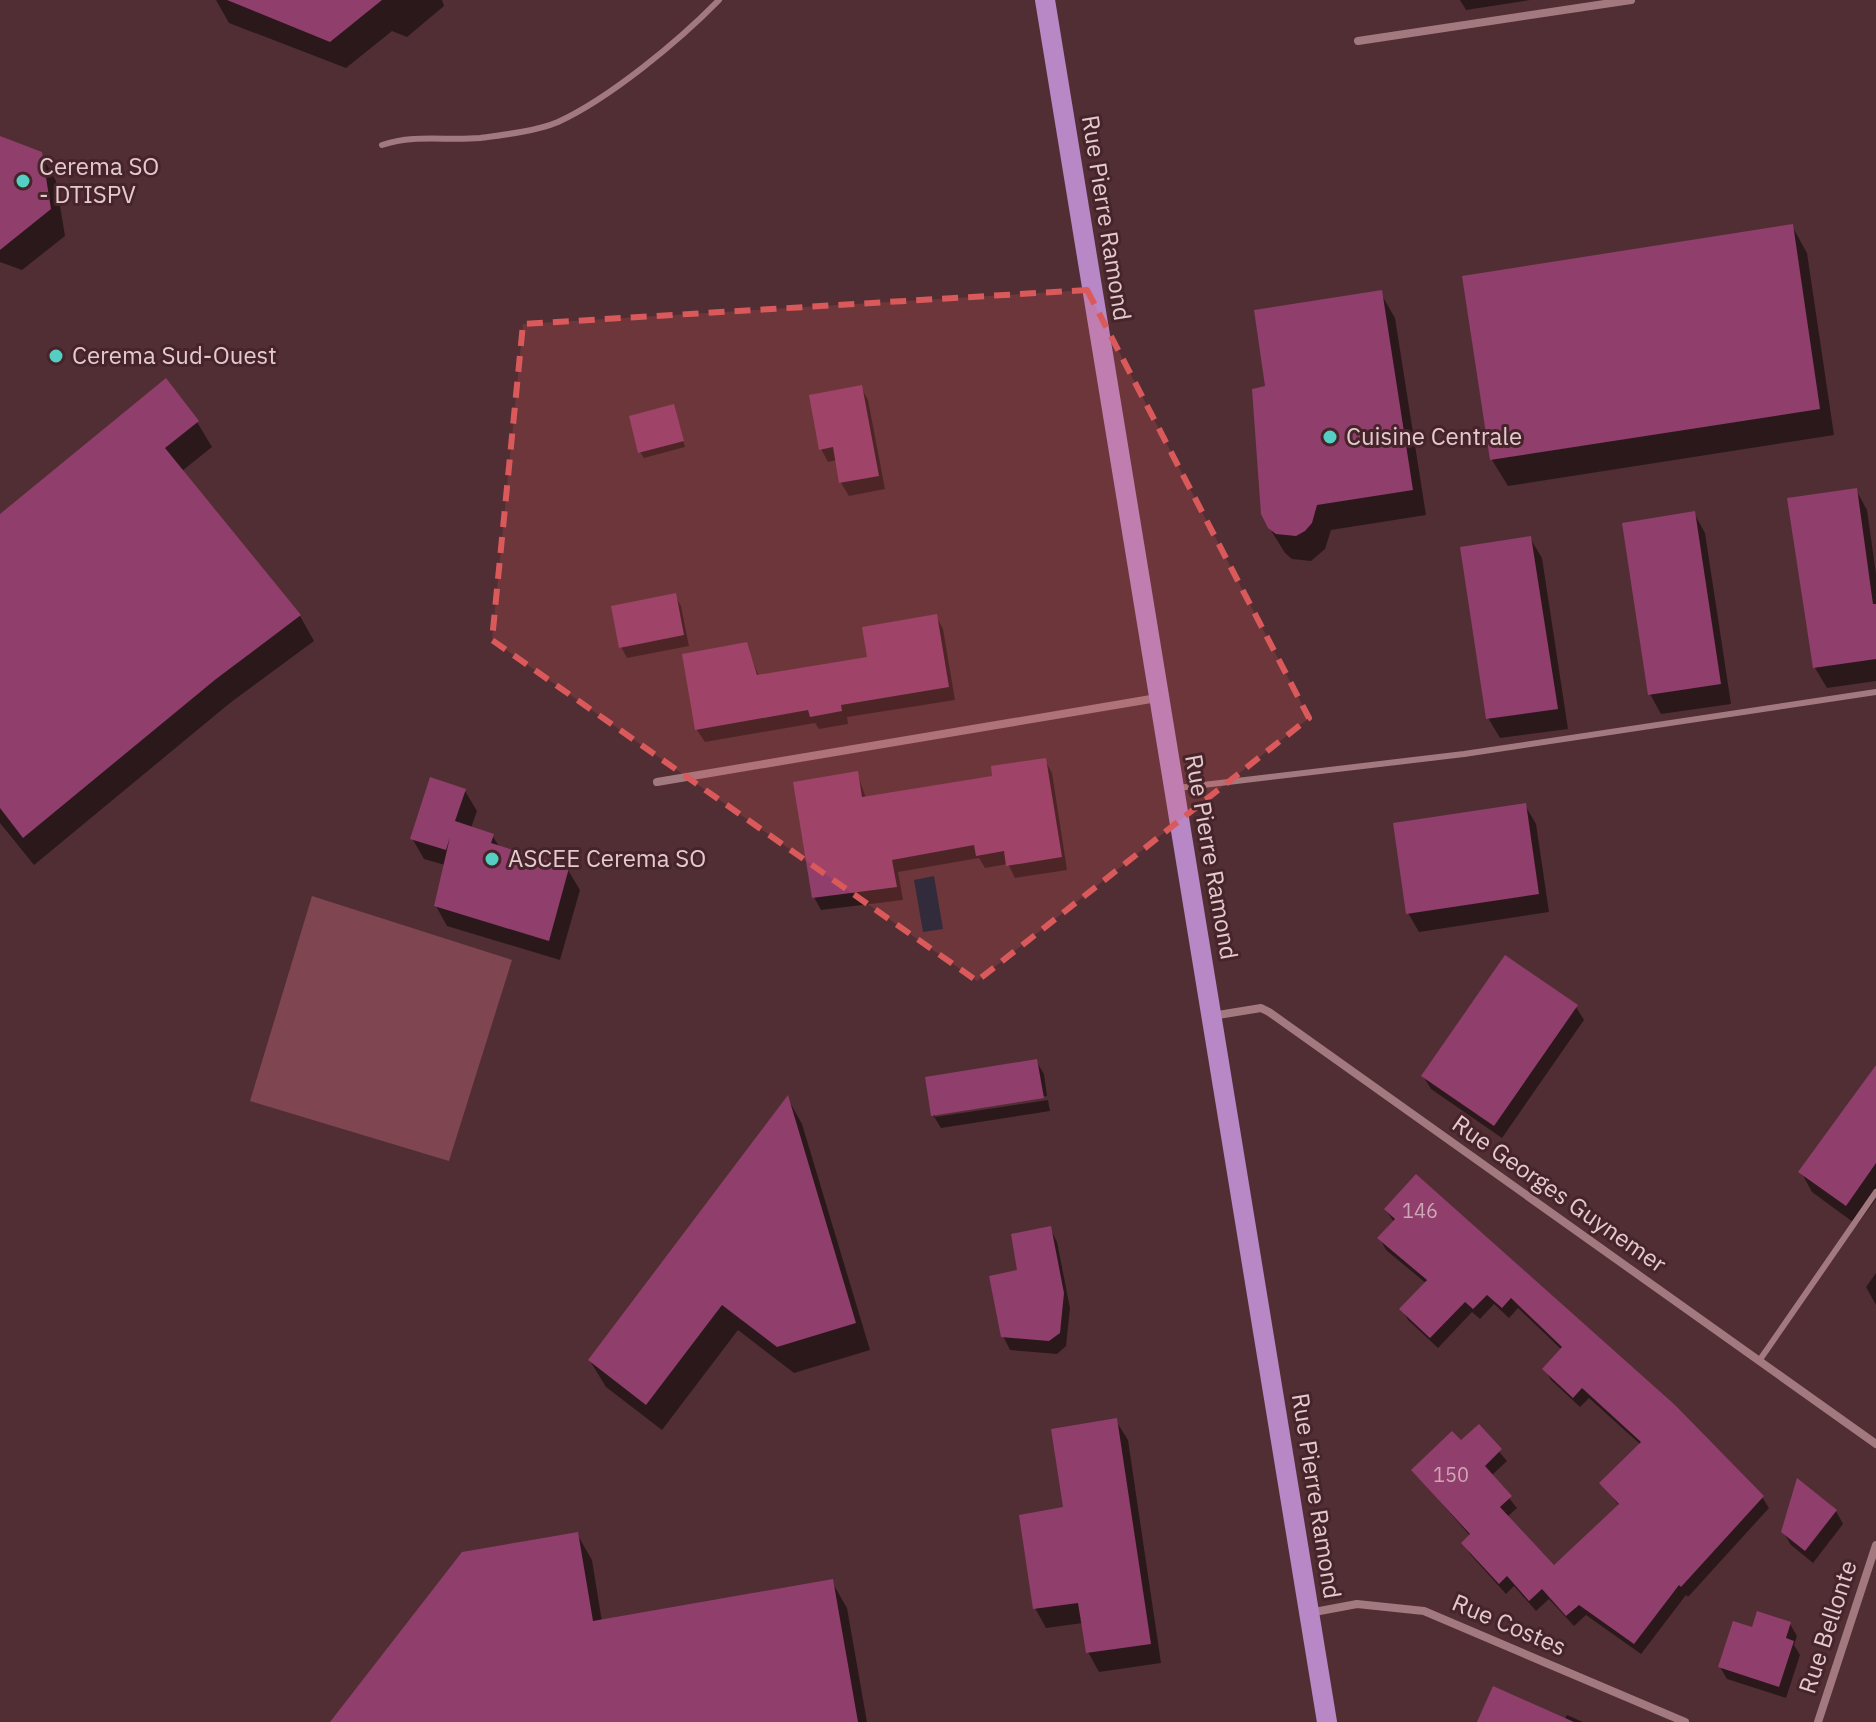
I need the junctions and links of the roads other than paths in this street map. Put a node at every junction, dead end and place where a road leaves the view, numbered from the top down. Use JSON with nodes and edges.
{"nodes":[{"id":1,"x":719,"y":0,"type":"edge"},
{"id":2,"x":1045,"y":0,"type":"edge"},
{"id":3,"x":1631,"y":0,"type":"edge"},
{"id":4,"x":1358,"y":41,"type":"dead end"},
{"id":5,"x":382,"y":145,"type":"dead end"},
{"id":6,"x":1876,"y":692,"type":"edge"},
{"id":7,"x":1157,"y":698,"type":"junction"},
{"id":8,"x":657,"y":782,"type":"dead end"},
{"id":9,"x":1173,"y":788,"type":"junction"},
{"id":10,"x":1210,"y":1017,"type":"junction"},
{"id":11,"x":1876,"y":1192,"type":"edge"},
{"id":12,"x":1759,"y":1361,"type":"junction"},
{"id":13,"x":1876,"y":1444,"type":"edge"},
{"id":14,"x":1876,"y":1545,"type":"edge"},
{"id":15,"x":1309,"y":1613,"type":"junction"},
{"id":16,"x":1327,"y":1722,"type":"edge"},
{"id":17,"x":1685,"y":1722,"type":"edge"},
{"id":18,"x":1818,"y":1722,"type":"edge"}],
"edges":[{"from":1,"to":5,"type":"lane"},
{"from":2,"to":7,"type":"main road","name":"Rue Pierre Ramond"},
{"from":3,"to":4,"type":"street"},
{"from":6,"to":9,"type":"lane"},
{"from":7,"to":8,"type":"street"},
{"from":7,"to":9,"type":"main road","name":"Rue Pierre Ramond"},
{"from":9,"to":10,"type":"main road","name":"Rue Pierre Ramond"},
{"from":10,"to":12,"type":"street","name":"Rue Georges Guynemer"},
{"from":10,"to":15,"type":"main road","name":"Rue Pierre Ramond"},
{"from":11,"to":12,"type":"lane"},
{"from":12,"to":13,"type":"street","name":"Rue Georges Guynemer"},
{"from":14,"to":18,"type":"street","name":"Rue Bellonte"},
{"from":15,"to":16,"type":"main road","name":"Rue Pierre Ramond"},
{"from":15,"to":17,"type":"street","name":"Rue Costes"}]}
